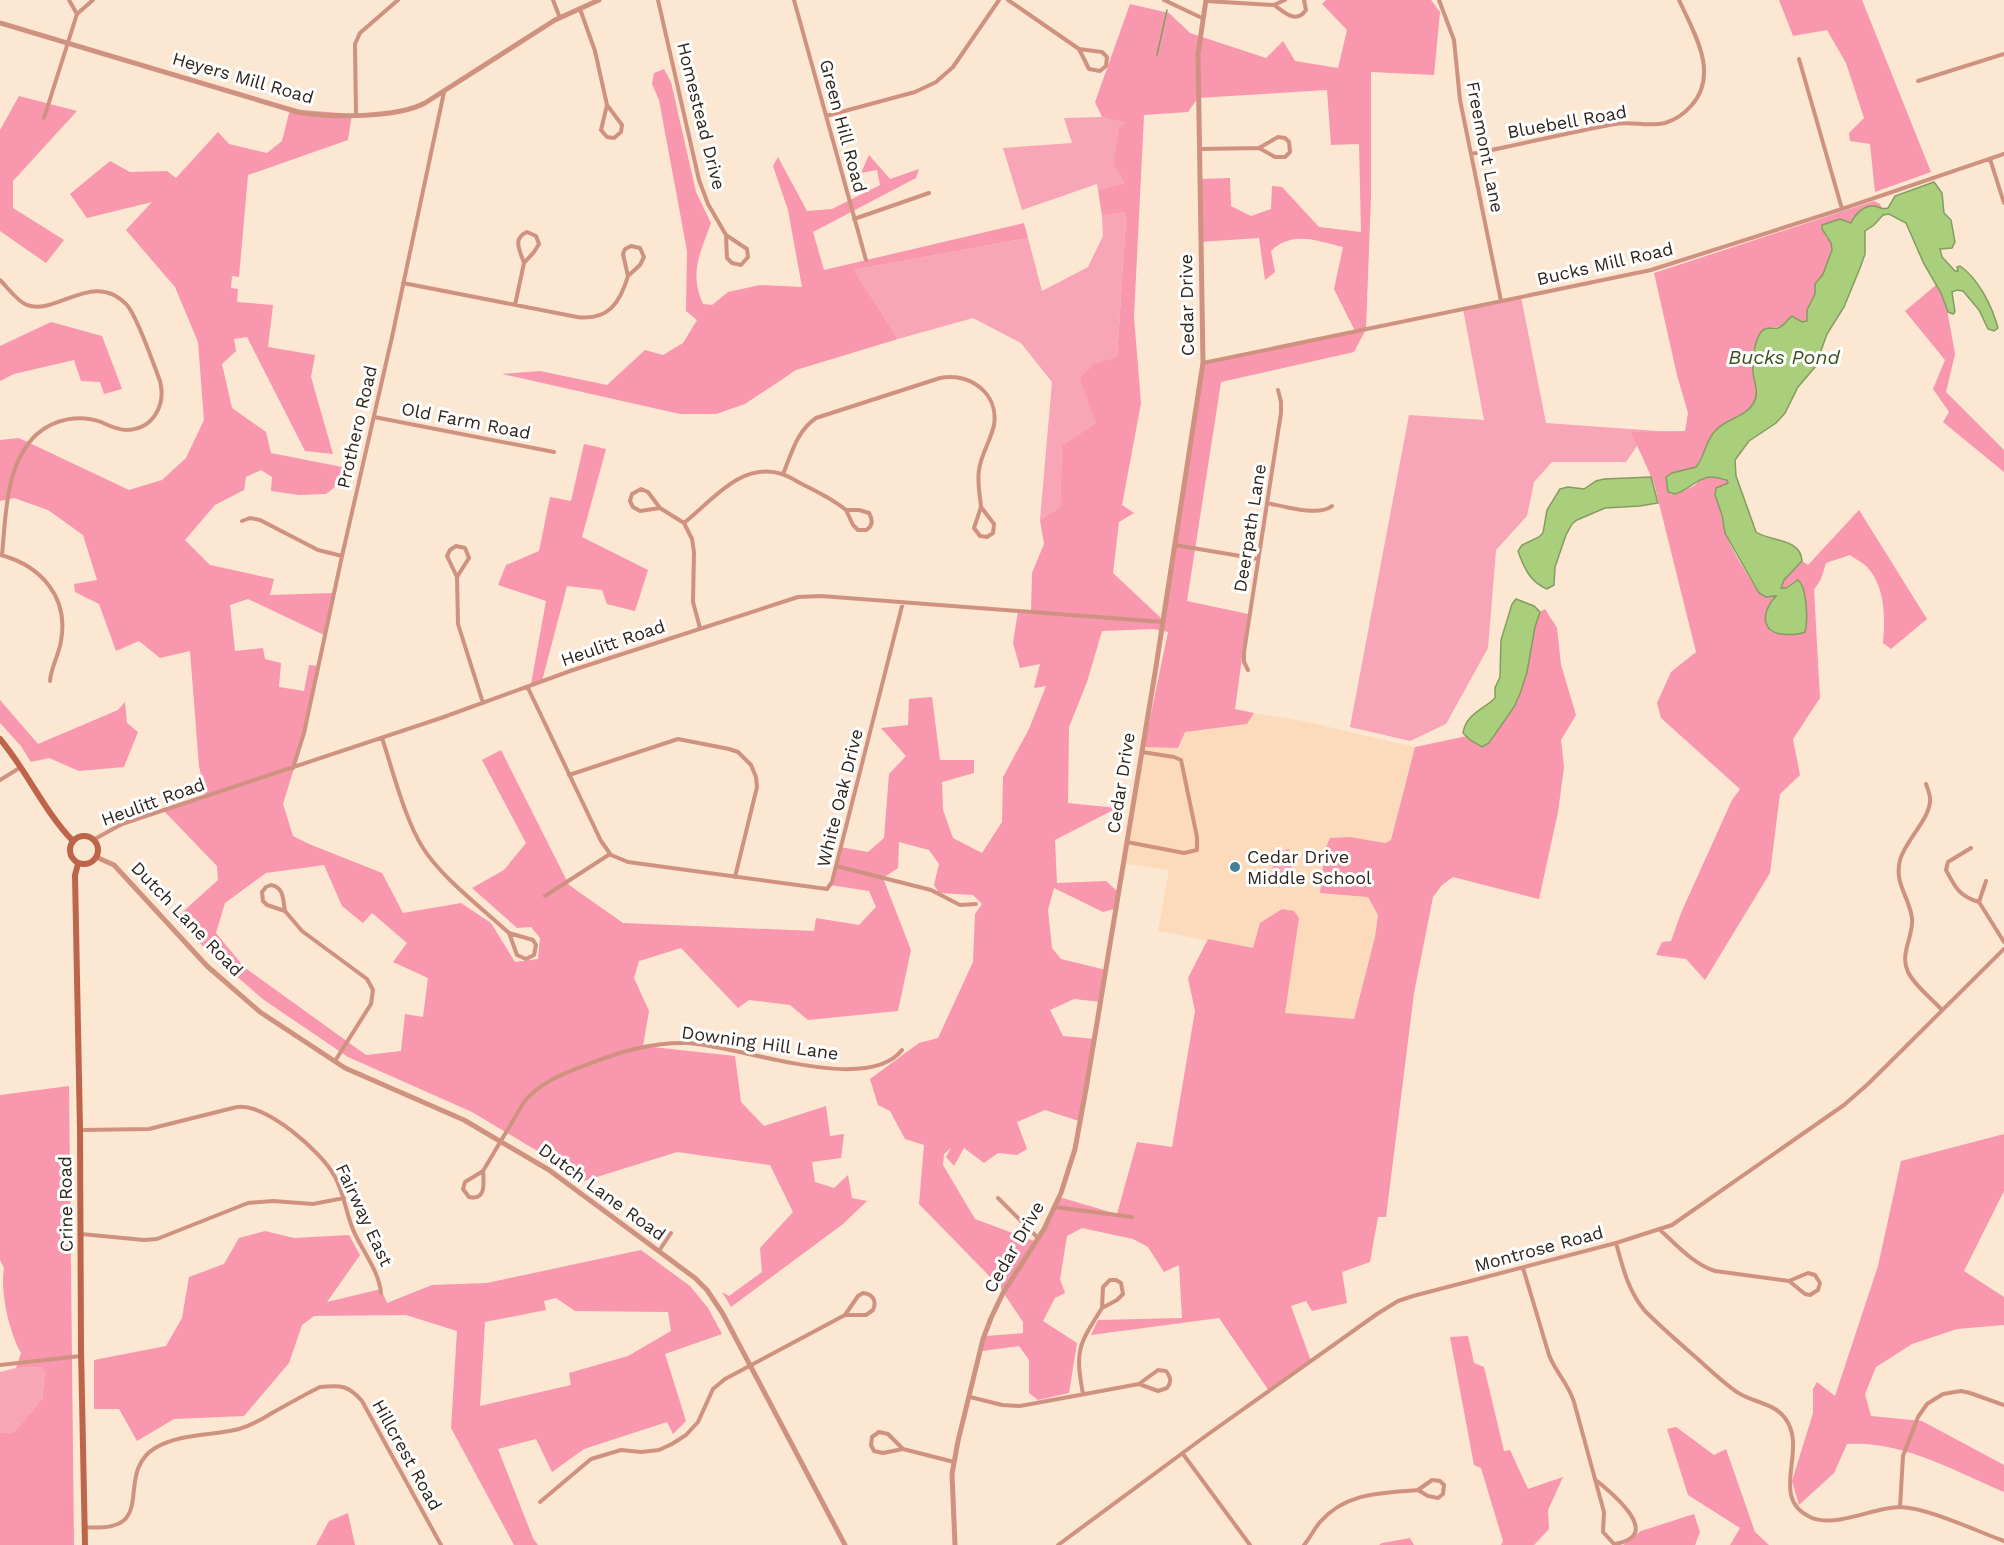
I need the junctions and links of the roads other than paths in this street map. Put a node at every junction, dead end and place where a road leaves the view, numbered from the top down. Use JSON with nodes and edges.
{"nodes":[{"id":1,"x":69,"y":0,"type":"edge"},
{"id":2,"x":93,"y":0,"type":"edge"},
{"id":3,"x":398,"y":0,"type":"edge"},
{"id":4,"x":553,"y":0,"type":"edge"},
{"id":5,"x":599,"y":0,"type":"edge"},
{"id":6,"x":658,"y":0,"type":"edge"},
{"id":7,"x":794,"y":0,"type":"edge"},
{"id":8,"x":999,"y":0,"type":"edge"},
{"id":9,"x":1008,"y":0,"type":"edge"},
{"id":10,"x":1164,"y":0,"type":"edge"},
{"id":11,"x":1286,"y":0,"type":"edge"},
{"id":12,"x":1304,"y":0,"type":"edge"},
{"id":13,"x":1439,"y":0,"type":"edge"},
{"id":14,"x":1679,"y":0,"type":"edge"},
{"id":15,"x":1205,"y":1,"type":"edge"},
{"id":16,"x":1274,"y":5,"type":"junction"},
{"id":17,"x":580,"y":8,"type":"junction"},
{"id":18,"x":77,"y":14,"type":"junction"},
{"id":19,"x":560,"y":18,"type":"junction"},
{"id":20,"x":1202,"y":18,"type":"junction"},
{"id":21,"x":0,"y":23,"type":"edge"},
{"id":22,"x":66,"y":43,"type":"junction"},
{"id":23,"x":1079,"y":49,"type":"junction"},
{"id":24,"x":2004,"y":54,"type":"edge"},
{"id":25,"x":1799,"y":59,"type":"dead end"},
{"id":26,"x":1918,"y":81,"type":"dead end"},
{"id":27,"x":444,"y":91,"type":"junction"},
{"id":28,"x":607,"y":105,"type":"junction"},
{"id":29,"x":356,"y":114,"type":"junction"},
{"id":30,"x":826,"y":116,"type":"junction"},
{"id":31,"x":44,"y":118,"type":"dead end"},
{"id":32,"x":1258,"y":148,"type":"junction"},
{"id":33,"x":1200,"y":149,"type":"junction"},
{"id":34,"x":1471,"y":154,"type":"junction"},
{"id":35,"x":2004,"y":154,"type":"edge"},
{"id":36,"x":1990,"y":159,"type":"junction"},
{"id":37,"x":929,"y":193,"type":"dead end"},
{"id":38,"x":2004,"y":203,"type":"edge"},
{"id":39,"x":1842,"y":209,"type":"junction"},
{"id":40,"x":854,"y":219,"type":"junction"},
{"id":41,"x":726,"y":235,"type":"junction"},
{"id":42,"x":866,"y":260,"type":"dead end"},
{"id":43,"x":524,"y":263,"type":"junction"},
{"id":44,"x":628,"y":276,"type":"junction"},
{"id":45,"x":0,"y":280,"type":"edge"},
{"id":46,"x":403,"y":283,"type":"junction"},
{"id":47,"x":1501,"y":301,"type":"junction"},
{"id":48,"x":515,"y":305,"type":"junction"},
{"id":49,"x":1203,"y":363,"type":"junction"},
{"id":50,"x":1278,"y":390,"type":"dead end"},
{"id":51,"x":374,"y":417,"type":"junction"},
{"id":52,"x":554,"y":452,"type":"dead end"},
{"id":53,"x":783,"y":474,"type":"junction"},
{"id":54,"x":1267,"y":504,"type":"junction"},
{"id":55,"x":1332,"y":506,"type":"dead end"},
{"id":56,"x":981,"y":507,"type":"junction"},
{"id":57,"x":660,"y":508,"type":"junction"},
{"id":58,"x":846,"y":510,"type":"junction"},
{"id":59,"x":242,"y":521,"type":"dead end"},
{"id":60,"x":684,"y":523,"type":"junction"},
{"id":61,"x":1175,"y":545,"type":"junction"},
{"id":62,"x":1,"y":555,"type":"edge"},
{"id":63,"x":342,"y":556,"type":"junction"},
{"id":64,"x":1258,"y":559,"type":"junction"},
{"id":65,"x":457,"y":577,"type":"junction"},
{"id":66,"x":903,"y":602,"type":"junction"},
{"id":67,"x":1163,"y":622,"type":"junction"},
{"id":68,"x":700,"y":628,"type":"junction"},
{"id":69,"x":1248,"y":670,"type":"dead end"},
{"id":70,"x":50,"y":681,"type":"dead end"},
{"id":71,"x":528,"y":688,"type":"junction"},
{"id":72,"x":483,"y":703,"type":"junction"},
{"id":73,"x":382,"y":738,"type":"junction"},
{"id":74,"x":0,"y":739,"type":"edge"},
{"id":75,"x":1141,"y":752,"type":"junction"},
{"id":76,"x":22,"y":767,"type":"junction"},
{"id":77,"x":293,"y":768,"type":"junction"},
{"id":78,"x":569,"y":776,"type":"junction"},
{"id":79,"x":0,"y":780,"type":"edge"},
{"id":80,"x":1926,"y":784,"type":"dead end"},
{"id":81,"x":93,"y":840,"type":"junction"},
{"id":82,"x":73,"y":841,"type":"junction"},
{"id":83,"x":1126,"y":842,"type":"junction"},
{"id":84,"x":1971,"y":849,"type":"dead end"},
{"id":85,"x":610,"y":854,"type":"junction"},
{"id":86,"x":96,"y":857,"type":"junction"},
{"id":87,"x":78,"y":864,"type":"junction"},
{"id":88,"x":836,"y":866,"type":"junction"},
{"id":89,"x":735,"y":877,"type":"junction"},
{"id":90,"x":1986,"y":881,"type":"dead end"},
{"id":91,"x":545,"y":896,"type":"dead end"},
{"id":92,"x":1979,"y":902,"type":"junction"},
{"id":93,"x":976,"y":904,"type":"dead end"},
{"id":94,"x":285,"y":911,"type":"junction"},
{"id":95,"x":509,"y":933,"type":"junction"},
{"id":96,"x":2004,"y":942,"type":"edge"},
{"id":97,"x":2004,"y":949,"type":"edge"},
{"id":98,"x":1942,"y":1010,"type":"junction"},
{"id":99,"x":902,"y":1050,"type":"dead end"},
{"id":100,"x":335,"y":1061,"type":"junction"},
{"id":101,"x":80,"y":1130,"type":"junction"},
{"id":102,"x":501,"y":1141,"type":"junction"},
{"id":103,"x":483,"y":1171,"type":"junction"},
{"id":104,"x":344,"y":1198,"type":"junction"},
{"id":105,"x":998,"y":1198,"type":"dead end"},
{"id":106,"x":1055,"y":1207,"type":"junction"},
{"id":107,"x":1132,"y":1217,"type":"dead end"},
{"id":108,"x":1660,"y":1230,"type":"junction"},
{"id":109,"x":671,"y":1233,"type":"dead end"},
{"id":110,"x":81,"y":1234,"type":"junction"},
{"id":111,"x":1039,"y":1238,"type":"junction"},
{"id":112,"x":1616,"y":1243,"type":"junction"},
{"id":113,"x":658,"y":1251,"type":"junction"},
{"id":114,"x":1524,"y":1268,"type":"junction"},
{"id":115,"x":1789,"y":1281,"type":"junction"},
{"id":116,"x":381,"y":1293,"type":"dead end"},
{"id":117,"x":1102,"y":1308,"type":"junction"},
{"id":118,"x":845,"y":1315,"type":"junction"},
{"id":119,"x":81,"y":1356,"type":"junction"},
{"id":120,"x":0,"y":1365,"type":"edge"},
{"id":121,"x":750,"y":1365,"type":"junction"},
{"id":122,"x":1139,"y":1384,"type":"junction"},
{"id":123,"x":1083,"y":1395,"type":"junction"},
{"id":124,"x":970,"y":1397,"type":"junction"},
{"id":125,"x":2004,"y":1405,"type":"edge"},
{"id":126,"x":903,"y":1449,"type":"junction"},
{"id":127,"x":1183,"y":1454,"type":"junction"},
{"id":128,"x":954,"y":1462,"type":"junction"},
{"id":129,"x":1597,"y":1480,"type":"junction"},
{"id":130,"x":1418,"y":1490,"type":"junction"},
{"id":131,"x":540,"y":1502,"type":"dead end"},
{"id":132,"x":1900,"y":1507,"type":"junction"},
{"id":133,"x":85,"y":1527,"type":"junction"},
{"id":134,"x":2004,"y":1541,"type":"edge"},
{"id":135,"x":1615,"y":1544,"type":"edge"},
{"id":136,"x":85,"y":1545,"type":"edge"},
{"id":137,"x":441,"y":1545,"type":"edge"},
{"id":138,"x":845,"y":1545,"type":"edge"},
{"id":139,"x":955,"y":1545,"type":"edge"},
{"id":140,"x":1058,"y":1545,"type":"edge"},
{"id":141,"x":1250,"y":1545,"type":"edge"},
{"id":142,"x":1304,"y":1545,"type":"edge"}],
"edges":[{"from":1,"to":18,"type":"street"},
{"from":2,"to":18,"type":"street"},
{"from":3,"to":29,"type":"street"},
{"from":4,"to":19,"type":"street"},
{"from":5,"to":17,"type":"street","name":"Heyers Mill Road"},
{"from":6,"to":41,"type":"street","name":"Homestead Drive"},
{"from":7,"to":30,"type":"street","name":"Green Hill Road"},
{"from":8,"to":30,"type":"street"},
{"from":9,"to":23,"type":"street"},
{"from":10,"to":20,"type":"street"},
{"from":11,"to":16,"type":"street"},
{"from":12,"to":16,"type":"street"},
{"from":13,"to":34,"type":"street","name":"Freemont Lane"},
{"from":14,"to":34,"type":"street","name":"Bluebell Road"},
{"from":15,"to":16,"type":"street"},
{"from":15,"to":20,"type":"street","name":"Cedar Drive"},
{"from":17,"to":19,"type":"street","name":"Heyers Mill Road"},
{"from":17,"to":28,"type":"street"},
{"from":18,"to":22,"type":"street"},
{"from":19,"to":27,"type":"street","name":"Heyers Mill Road"},
{"from":20,"to":33,"type":"street","name":"Cedar Drive"},
{"from":21,"to":22,"type":"street","name":"Heyers Mill Road"},
{"from":22,"to":29,"type":"street","name":"Heyers Mill Road"},
{"from":22,"to":31,"type":"street"},
{"from":23,"to":23,"type":"street"},
{"from":24,"to":26,"type":"street"},
{"from":25,"to":39,"type":"street"},
{"from":27,"to":29,"type":"street","name":"Heyers Mill Road"},
{"from":27,"to":46,"type":"street","name":"Prothero Road"},
{"from":28,"to":28,"type":"street"},
{"from":30,"to":40,"type":"street","name":"Green Hill Road"},
{"from":32,"to":32,"type":"street"},
{"from":32,"to":33,"type":"street"},
{"from":33,"to":49,"type":"street","name":"Cedar Drive"},
{"from":34,"to":47,"type":"street","name":"Freemont Lane"},
{"from":35,"to":36,"type":"street","name":"Bucks Mill Road"},
{"from":36,"to":38,"type":"street"},
{"from":36,"to":39,"type":"street","name":"Bucks Mill Road"},
{"from":37,"to":40,"type":"street"},
{"from":39,"to":47,"type":"street","name":"Bucks Mill Road"},
{"from":40,"to":42,"type":"street","name":"Green Hill Road"},
{"from":41,"to":41,"type":"street","name":"Homestead Drive"},
{"from":43,"to":43,"type":"street"},
{"from":43,"to":48,"type":"street"},
{"from":44,"to":44,"type":"street"},
{"from":44,"to":48,"type":"street"},
{"from":45,"to":62,"type":"street"},
{"from":46,"to":48,"type":"street"},
{"from":46,"to":51,"type":"street","name":"Prothero Road"},
{"from":47,"to":49,"type":"street","name":"Bucks Mill Road"},
{"from":49,"to":61,"type":"street","name":"Cedar Drive"},
{"from":50,"to":54,"type":"street","name":"Deerpath Lane"},
{"from":51,"to":52,"type":"street","name":"Old Farm Road"},
{"from":51,"to":63,"type":"street","name":"Prothero Road"},
{"from":53,"to":56,"type":"street"},
{"from":53,"to":58,"type":"street"},
{"from":53,"to":60,"type":"street"},
{"from":54,"to":55,"type":"street"},
{"from":54,"to":64,"type":"street","name":"Deerpath Lane"},
{"from":56,"to":56,"type":"street"},
{"from":57,"to":57,"type":"street"},
{"from":57,"to":60,"type":"street"},
{"from":58,"to":58,"type":"street"},
{"from":59,"to":63,"type":"street"},
{"from":60,"to":68,"type":"street"},
{"from":61,"to":64,"type":"street"},
{"from":61,"to":67,"type":"street","name":"Cedar Drive"},
{"from":62,"to":70,"type":"street"},
{"from":63,"to":77,"type":"street","name":"Prothero Road"},
{"from":64,"to":69,"type":"street","name":"Deerpath Lane"},
{"from":65,"to":65,"type":"street"},
{"from":65,"to":72,"type":"street"},
{"from":66,"to":67,"type":"street","name":"Heulitt Road"},
{"from":66,"to":68,"type":"street","name":"Heulitt Road"},
{"from":66,"to":88,"type":"street","name":"White Oak Drive"},
{"from":67,"to":75,"type":"street","name":"Cedar Drive"},
{"from":68,"to":71,"type":"street","name":"Heulitt Road"},
{"from":71,"to":72,"type":"street","name":"Heulitt Road"},
{"from":71,"to":78,"type":"street"},
{"from":72,"to":73,"type":"street","name":"Heulitt Road"},
{"from":73,"to":77,"type":"street","name":"Heulitt Road"},
{"from":73,"to":95,"type":"street"},
{"from":74,"to":76,"type":"main road","name":"Crine Road"},
{"from":75,"to":83,"type":"street","name":"Cedar Drive"},
{"from":75,"to":83,"type":"street"},
{"from":76,"to":79,"type":"street"},
{"from":76,"to":82,"type":"main road","name":"Crine Road"},
{"from":77,"to":81,"type":"street","name":"Heulitt Road"},
{"from":78,"to":85,"type":"street"},
{"from":78,"to":89,"type":"street"},
{"from":80,"to":98,"type":"street"},
{"from":81,"to":82,"type":"main road"},
{"from":81,"to":86,"type":"main road"},
{"from":82,"to":87,"type":"main road","name":"Crine Road"},
{"from":83,"to":106,"type":"street","name":"Cedar Drive"},
{"from":84,"to":92,"type":"street"},
{"from":85,"to":89,"type":"street","name":"White Oak Drive"},
{"from":85,"to":91,"type":"street"},
{"from":86,"to":87,"type":"main road"},
{"from":86,"to":100,"type":"street","name":"Dutch Lane Road"},
{"from":87,"to":101,"type":"main road","name":"Crine Road"},
{"from":88,"to":89,"type":"street","name":"White Oak Drive"},
{"from":88,"to":93,"type":"street"},
{"from":90,"to":92,"type":"street"},
{"from":92,"to":96,"type":"street"},
{"from":94,"to":94,"type":"street"},
{"from":94,"to":100,"type":"street"},
{"from":95,"to":95,"type":"street"},
{"from":97,"to":98,"type":"street","name":"Montrose Road"},
{"from":98,"to":108,"type":"street","name":"Montrose Road"},
{"from":99,"to":102,"type":"street","name":"Downing Hill Lane"},
{"from":100,"to":102,"type":"street","name":"Dutch Lane Road"},
{"from":101,"to":104,"type":"street","name":"Fairway East"},
{"from":101,"to":110,"type":"main road","name":"Crine Road"},
{"from":102,"to":103,"type":"street","name":"Downing Hill Lane"},
{"from":102,"to":113,"type":"street","name":"Dutch Lane Road"},
{"from":103,"to":103,"type":"street"},
{"from":104,"to":110,"type":"street"},
{"from":104,"to":116,"type":"street","name":"Fairway East"},
{"from":105,"to":111,"type":"street"},
{"from":106,"to":107,"type":"street"},
{"from":106,"to":111,"type":"street","name":"Cedar Drive"},
{"from":108,"to":112,"type":"street","name":"Montrose Road"},
{"from":108,"to":115,"type":"street"},
{"from":109,"to":113,"type":"street"},
{"from":110,"to":119,"type":"main road","name":"Crine Road"},
{"from":111,"to":124,"type":"street","name":"Cedar Drive"},
{"from":112,"to":114,"type":"street","name":"Montrose Road"},
{"from":112,"to":132,"type":"street"},
{"from":113,"to":121,"type":"street","name":"Dutch Lane Road"},
{"from":114,"to":127,"type":"street","name":"Montrose Road"},
{"from":114,"to":129,"type":"street"},
{"from":115,"to":115,"type":"street"},
{"from":117,"to":117,"type":"street"},
{"from":117,"to":123,"type":"street"},
{"from":118,"to":118,"type":"street"},
{"from":118,"to":121,"type":"street"},
{"from":119,"to":120,"type":"street"},
{"from":119,"to":133,"type":"main road","name":"Crine Road"},
{"from":121,"to":131,"type":"street"},
{"from":121,"to":138,"type":"street","name":"Dutch Lane Road"},
{"from":122,"to":122,"type":"street"},
{"from":122,"to":123,"type":"street"},
{"from":123,"to":124,"type":"street"},
{"from":124,"to":128,"type":"street","name":"Cedar Drive"},
{"from":125,"to":132,"type":"street"},
{"from":126,"to":126,"type":"street"},
{"from":126,"to":128,"type":"street"},
{"from":127,"to":140,"type":"street","name":"Montrose Road"},
{"from":127,"to":141,"type":"street"},
{"from":128,"to":139,"type":"street","name":"Cedar Drive"},
{"from":129,"to":135,"type":"street"},
{"from":129,"to":135,"type":"street"},
{"from":130,"to":130,"type":"street"},
{"from":130,"to":142,"type":"street"},
{"from":132,"to":134,"type":"street"},
{"from":133,"to":136,"type":"main road","name":"Crine Road"},
{"from":133,"to":137,"type":"street","name":"Hillcrest Road"}]}
